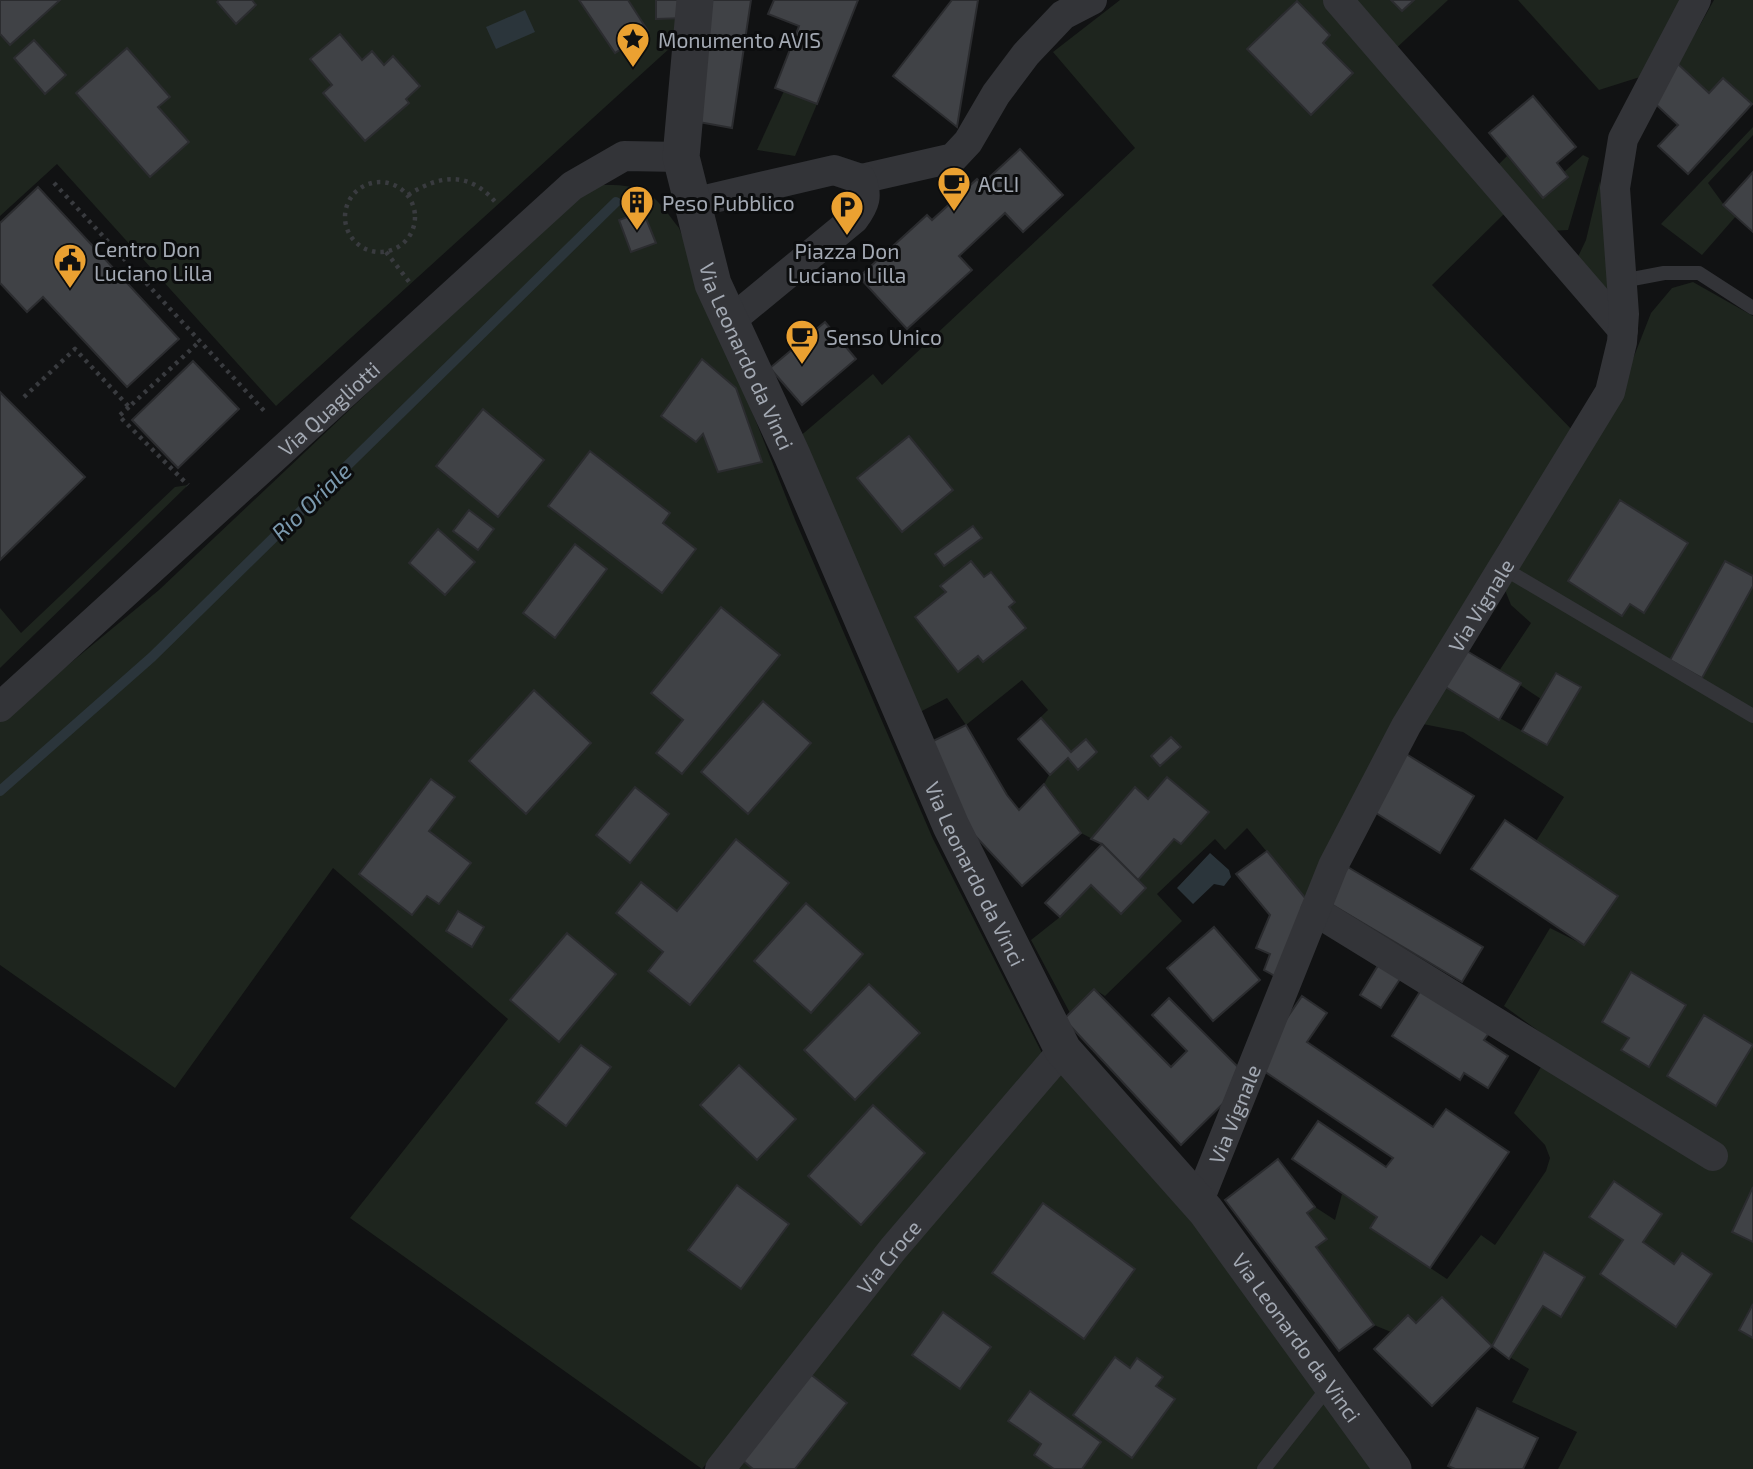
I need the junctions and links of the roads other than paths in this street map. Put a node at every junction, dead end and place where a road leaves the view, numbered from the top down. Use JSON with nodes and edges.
{"nodes":[{"id":1,"x":695,"y":0,"type":"edge"},
{"id":2,"x":1092,"y":0,"type":"edge"},
{"id":3,"x":1338,"y":0,"type":"edge"},
{"id":4,"x":1696,"y":0,"type":"edge"},
{"id":5,"x":681,"y":157,"type":"junction"},
{"id":6,"x":861,"y":179,"type":"junction"},
{"id":7,"x":692,"y":203,"type":"junction"},
{"id":8,"x":1622,"y":281,"type":"junction"},
{"id":9,"x":1753,"y":308,"type":"edge"},
{"id":10,"x":729,"y":322,"type":"junction"},
{"id":11,"x":1623,"y":330,"type":"junction"},
{"id":12,"x":1503,"y":568,"type":"junction"},
{"id":13,"x":0,"y":707,"type":"edge"},
{"id":14,"x":1753,"y":716,"type":"edge"},
{"id":15,"x":1315,"y":911,"type":"junction"},
{"id":16,"x":1063,"y":1050,"type":"junction"},
{"id":17,"x":1713,"y":1156,"type":"dead end"},
{"id":18,"x":1198,"y":1203,"type":"junction"},
{"id":19,"x":1331,"y":1384,"type":"junction"},
{"id":20,"x":720,"y":1469,"type":"edge"},
{"id":21,"x":1264,"y":1469,"type":"edge"},
{"id":22,"x":1392,"y":1469,"type":"edge"}],
"edges":[{"from":1,"to":5,"type":"street"},
{"from":2,"to":6,"type":"street"},
{"from":3,"to":11,"type":"street"},
{"from":4,"to":8,"type":"street","name":"Via Vignale"},
{"from":5,"to":7,"type":"street"},
{"from":5,"to":13,"type":"street","name":"Via Quagliotti"},
{"from":6,"to":7,"type":"street"},
{"from":6,"to":10,"type":"street"},
{"from":7,"to":10,"type":"street","name":"Via Leonardo da Vinci"},
{"from":8,"to":9,"type":"lane"},
{"from":8,"to":11,"type":"street","name":"Via Vignale"},
{"from":10,"to":16,"type":"street","name":"Via Leonardo da Vinci"},
{"from":11,"to":12,"type":"street","name":"Via Vignale"},
{"from":12,"to":14,"type":"lane"},
{"from":12,"to":15,"type":"street","name":"Via Vignale"},
{"from":15,"to":17,"type":"street"},
{"from":15,"to":18,"type":"street","name":"Via Vignale"},
{"from":16,"to":18,"type":"street","name":"Via Leonardo da Vinci"},
{"from":16,"to":20,"type":"street","name":"Via Croce"},
{"from":18,"to":19,"type":"street","name":"Via Leonardo da Vinci"},
{"from":19,"to":21,"type":"lane"},
{"from":19,"to":22,"type":"street","name":"Via Leonardo da Vinci"}]}
